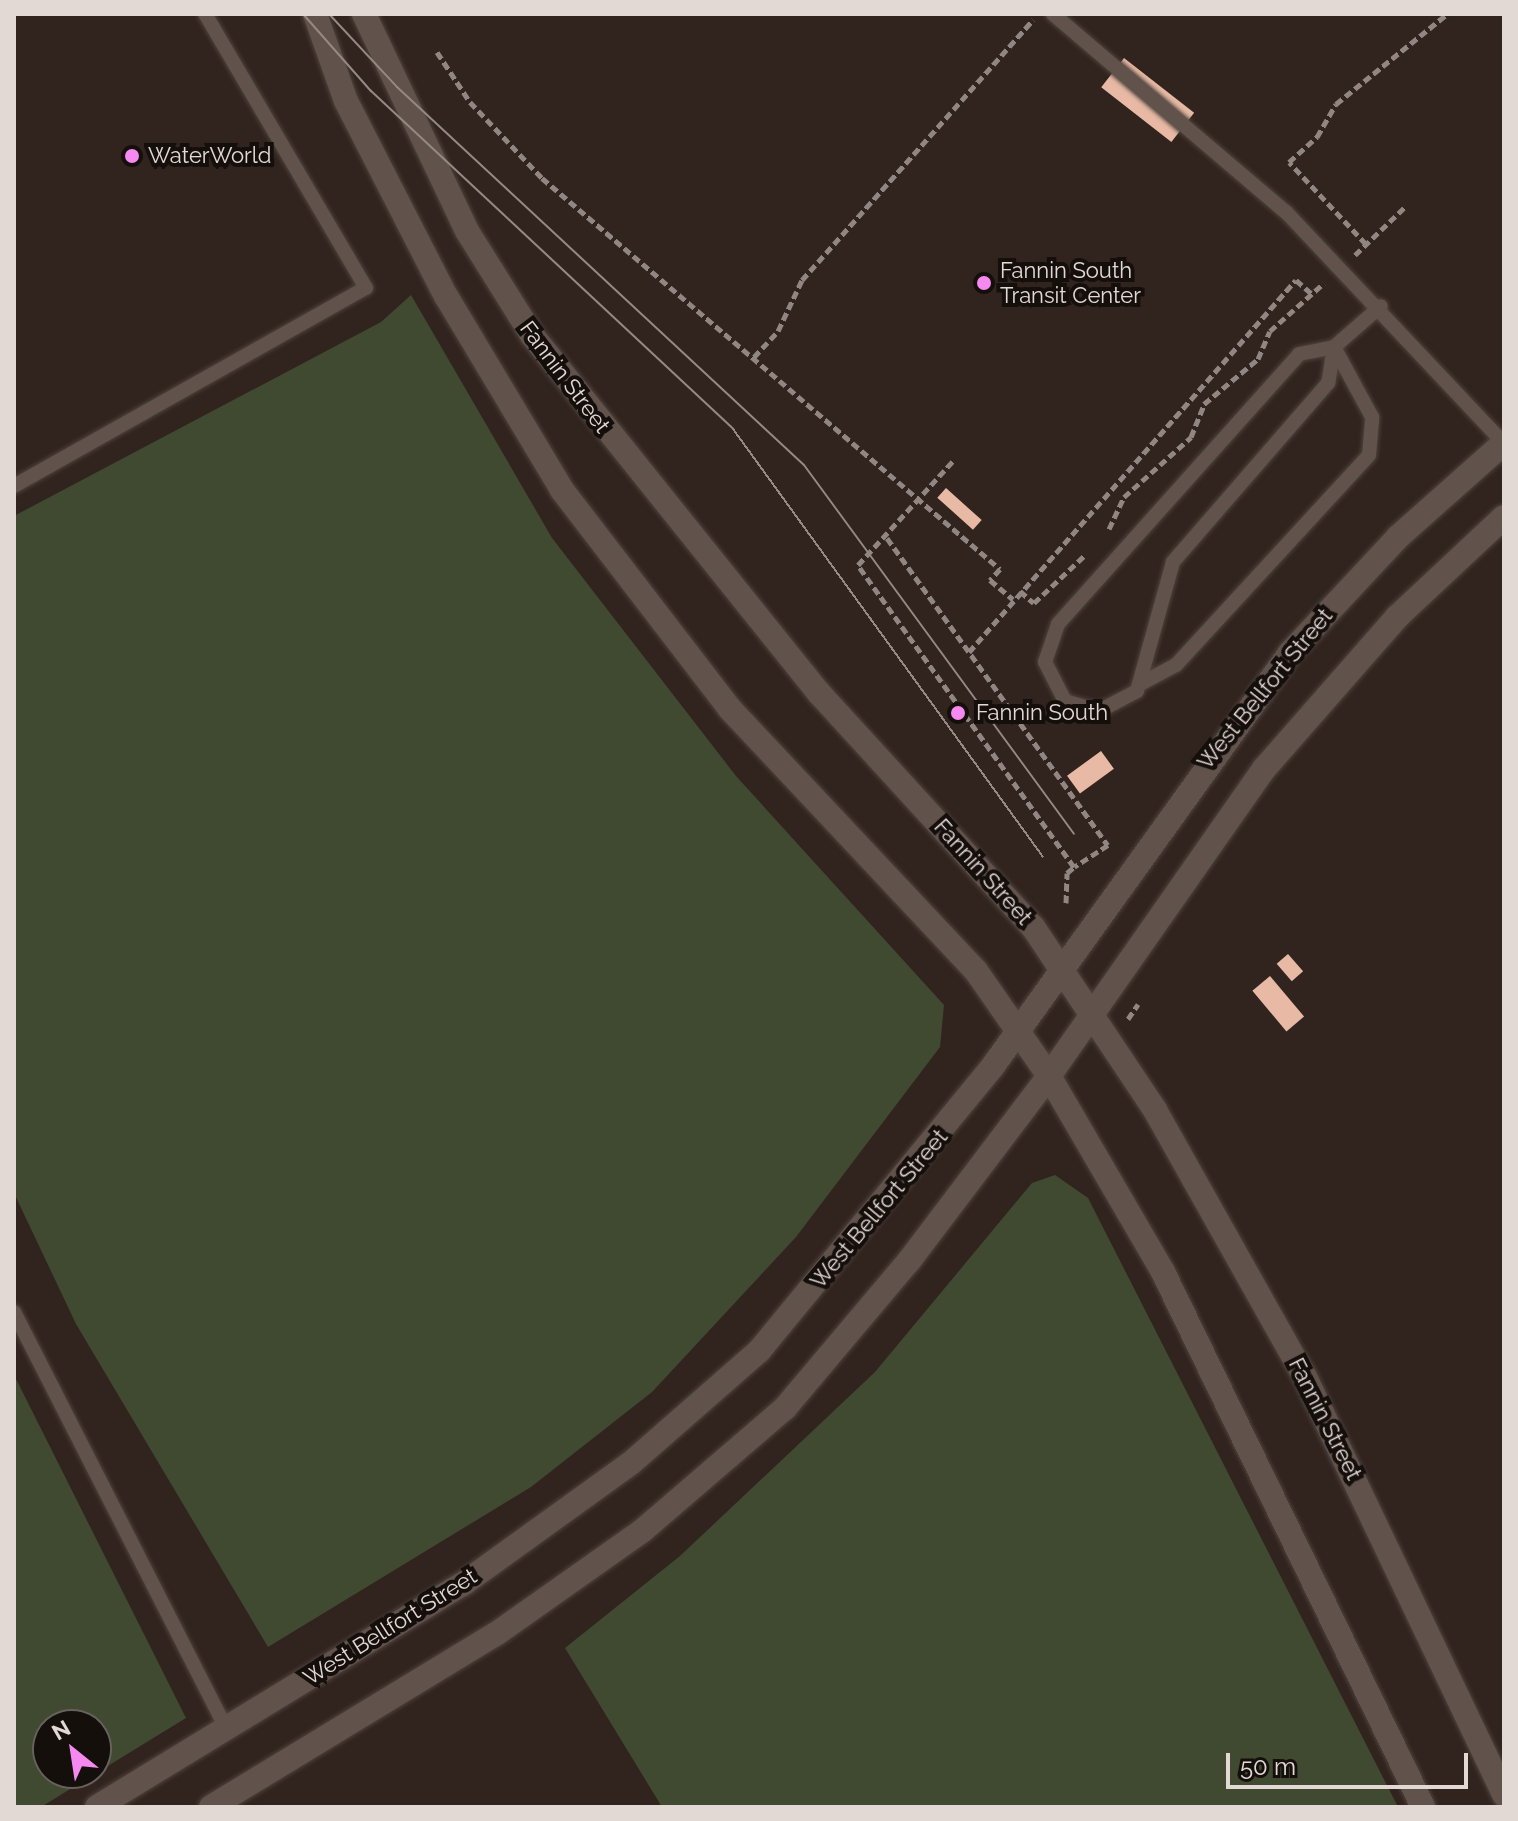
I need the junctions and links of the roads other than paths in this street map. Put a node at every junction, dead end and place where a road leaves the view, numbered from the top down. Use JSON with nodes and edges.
{"nodes":[{"id":1,"x":205,"y":14,"type":"edge"},
{"id":2,"x":315,"y":14,"type":"edge"},
{"id":3,"x":364,"y":14,"type":"edge"},
{"id":4,"x":1053,"y":14,"type":"edge"},
{"id":5,"x":1381,"y":306,"type":"junction"},
{"id":6,"x":1334,"y":347,"type":"junction"},
{"id":7,"x":1504,"y":443,"type":"edge"},
{"id":8,"x":14,"y":486,"type":"edge"},
{"id":9,"x":1504,"y":517,"type":"edge"},
{"id":10,"x":1142,"y":683,"type":"junction"},
{"id":11,"x":1064,"y":970,"type":"junction"},
{"id":12,"x":1094,"y":1014,"type":"junction"},
{"id":13,"x":1020,"y":1031,"type":"junction"},
{"id":14,"x":1049,"y":1076,"type":"junction"},
{"id":15,"x":14,"y":1312,"type":"edge"},
{"id":16,"x":226,"y":1728,"type":"junction"},
{"id":17,"x":1504,"y":1795,"type":"edge"},
{"id":18,"x":97,"y":1807,"type":"edge"},
{"id":19,"x":211,"y":1807,"type":"edge"},
{"id":20,"x":1423,"y":1807,"type":"edge"}],
"edges":[{"from":1,"to":8,"type":"lane"},
{"from":2,"to":13,"type":"main road"},
{"from":3,"to":11,"type":"main road","name":"Fannin Street"},
{"from":4,"to":5,"type":"lane"},
{"from":5,"to":6,"type":"lane"},
{"from":5,"to":7,"type":"lane"},
{"from":6,"to":10,"type":"lane"},
{"from":6,"to":10,"type":"lane"},
{"from":6,"to":10,"type":"lane"},
{"from":7,"to":11,"type":"main road","name":"West Bellfort Street"},
{"from":9,"to":12,"type":"main road"},
{"from":11,"to":12,"type":"main road","name":"Fannin Street"},
{"from":11,"to":13,"type":"main road","name":"West Bellfort Street"},
{"from":12,"to":14,"type":"main road"},
{"from":12,"to":17,"type":"main road","name":"Fannin Street"},
{"from":13,"to":14,"type":"main road"},
{"from":13,"to":16,"type":"main road","name":"West Bellfort Street"},
{"from":14,"to":19,"type":"main road"},
{"from":14,"to":20,"type":"main road"},
{"from":15,"to":16,"type":"lane"},
{"from":16,"to":18,"type":"main road","name":"West Bellfort Street"}]}
